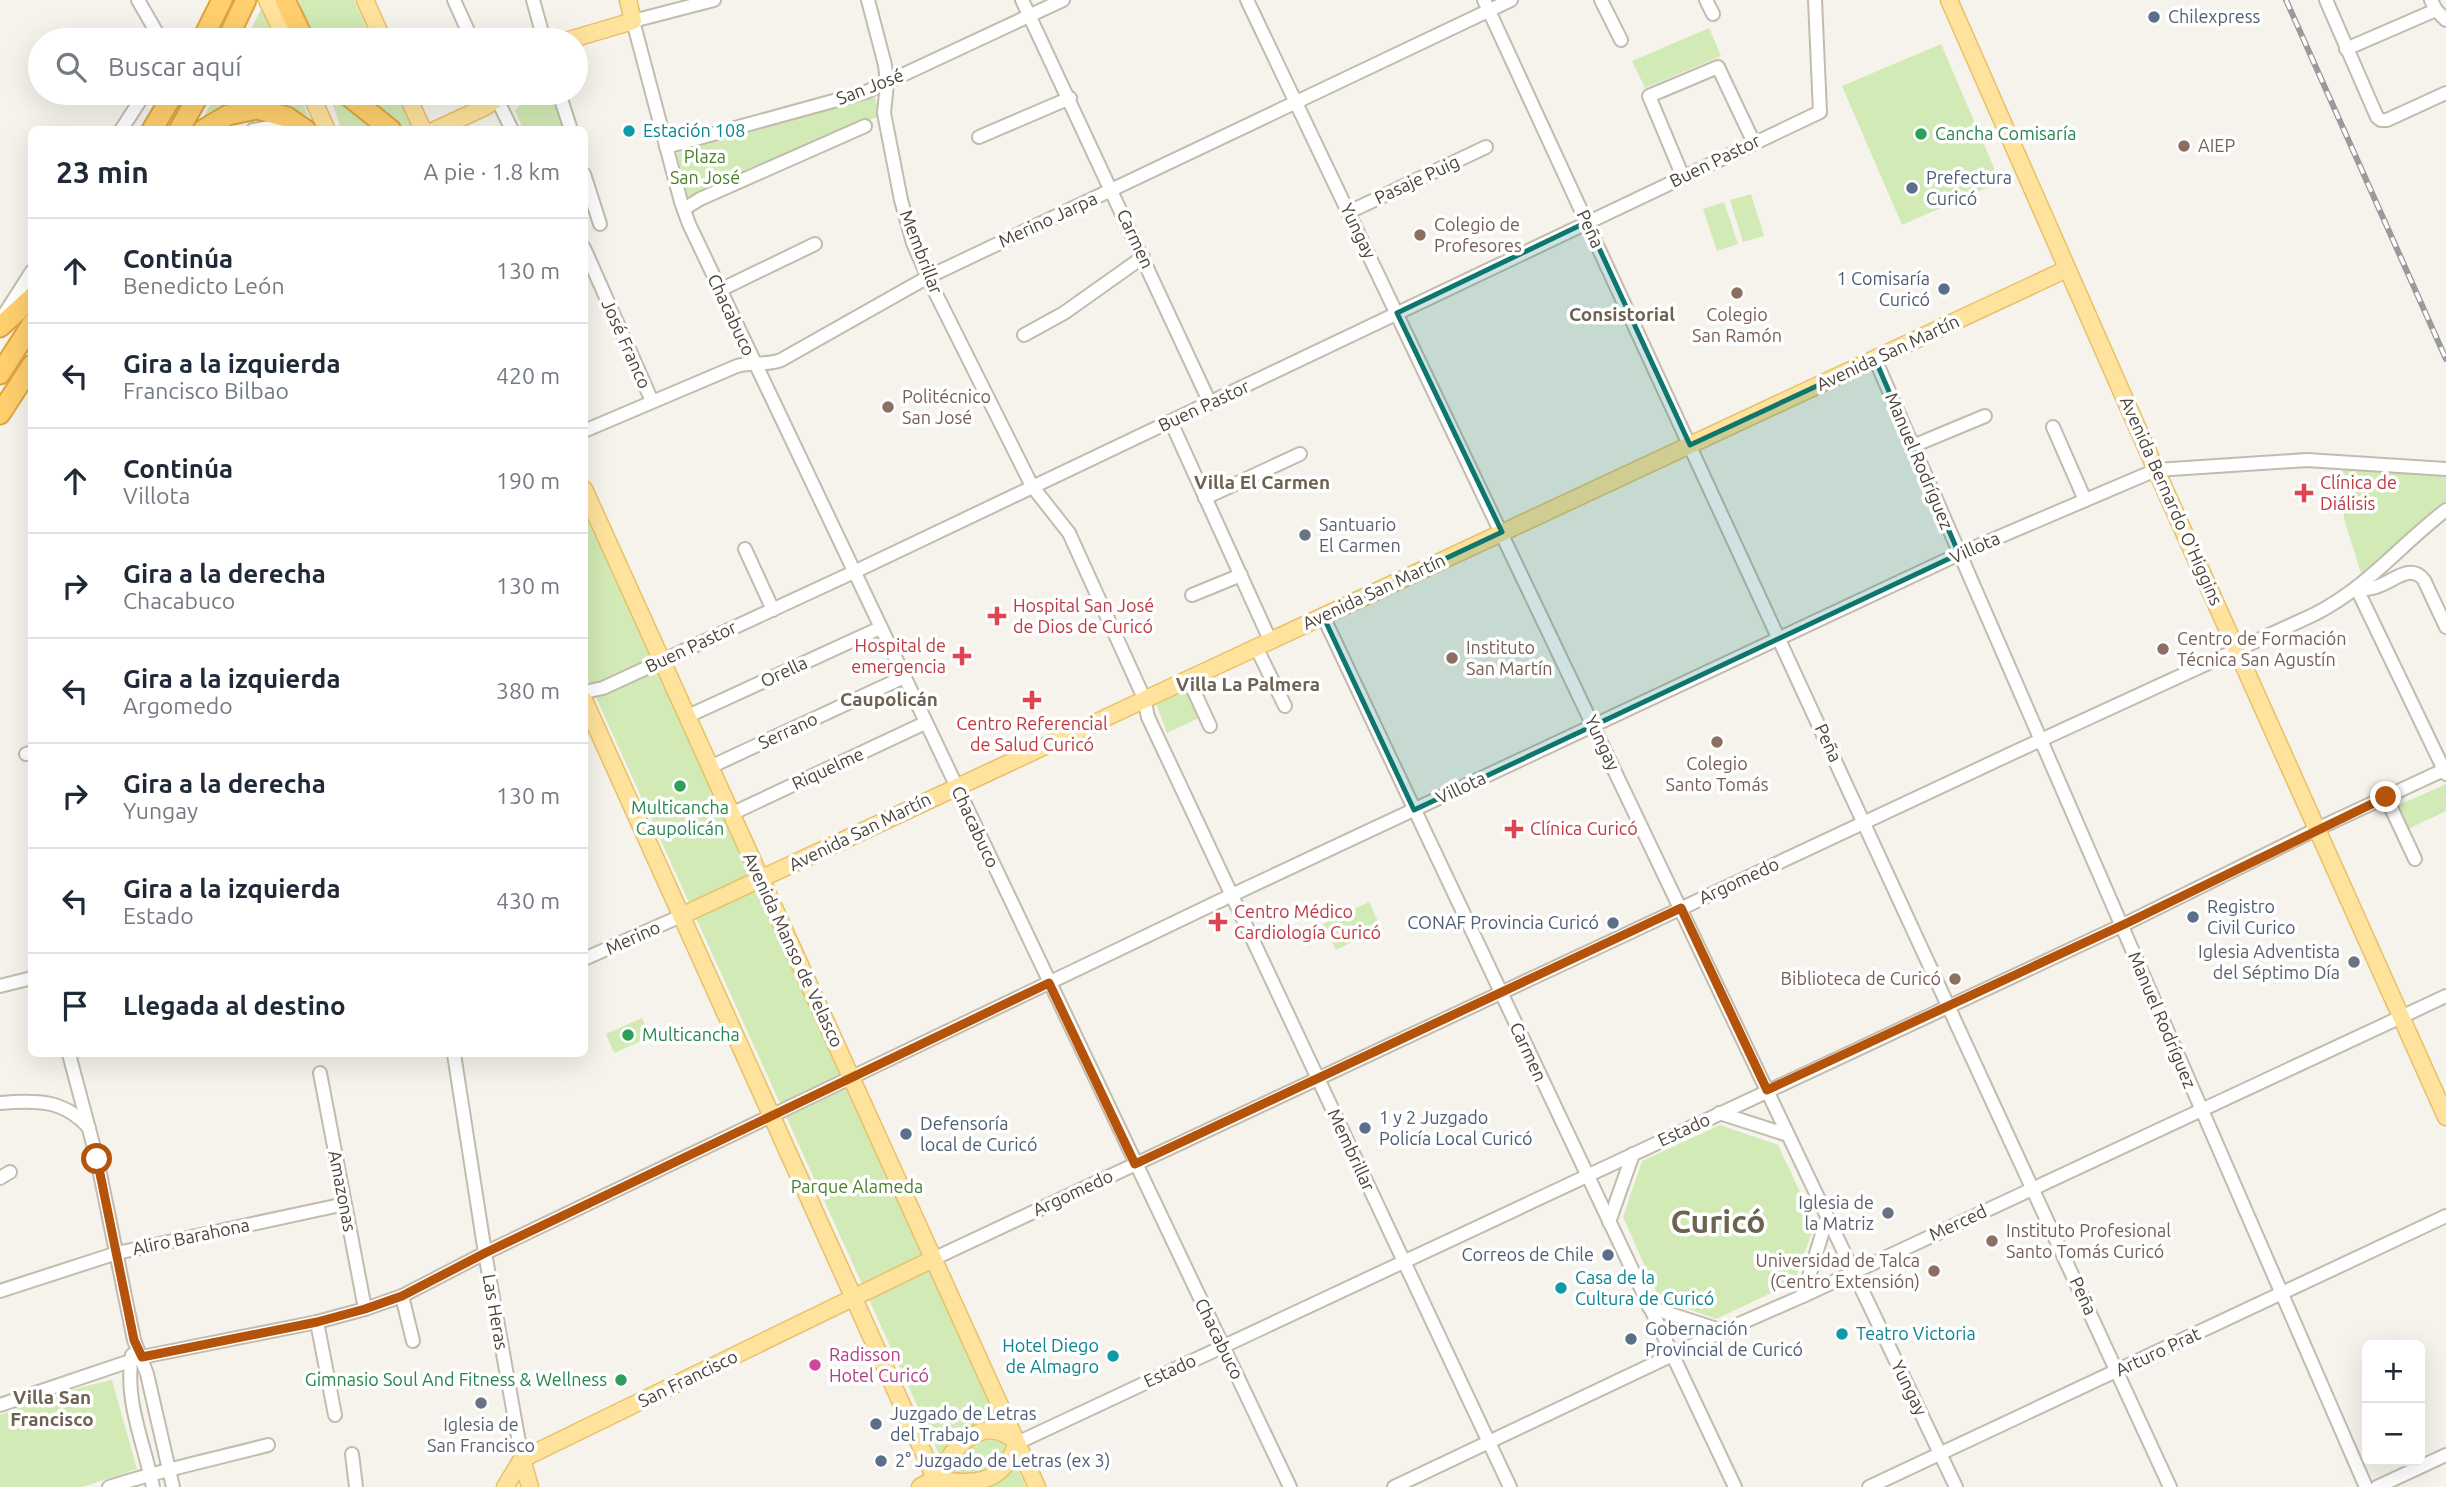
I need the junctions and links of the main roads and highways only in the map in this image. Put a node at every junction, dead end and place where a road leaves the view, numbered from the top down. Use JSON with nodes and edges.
{"nodes":[{"id":1,"x":222,"y":0,"type":"edge"},
{"id":2,"x":267,"y":0,"type":"edge"},
{"id":3,"x":285,"y":0,"type":"edge"},
{"id":4,"x":365,"y":0,"type":"edge"},
{"id":5,"x":628,"y":0,"type":"edge"},
{"id":6,"x":1949,"y":0,"type":"edge"},
{"id":7,"x":244,"y":4,"type":"edge"},
{"id":8,"x":208,"y":28,"type":"edge"},
{"id":9,"x":233,"y":28,"type":"edge"},
{"id":10,"x":280,"y":28,"type":"edge"},
{"id":11,"x":298,"y":28,"type":"edge"},
{"id":12,"x":378,"y":28,"type":"edge"},
{"id":13,"x":588,"y":35,"type":"edge"},
{"id":14,"x":167,"y":105,"type":"edge"},
{"id":15,"x":193,"y":105,"type":"edge"},
{"id":16,"x":316,"y":105,"type":"edge"},
{"id":17,"x":360,"y":105,"type":"edge"},
{"id":18,"x":412,"y":105,"type":"edge"},
{"id":19,"x":481,"y":105,"type":"edge"},
{"id":20,"x":256,"y":117,"type":"edge"},
{"id":21,"x":154,"y":126,"type":"edge"},
{"id":22,"x":181,"y":126,"type":"edge"},
{"id":23,"x":210,"y":126,"type":"edge"},
{"id":24,"x":300,"y":126,"type":"edge"},
{"id":25,"x":325,"y":126,"type":"edge"},
{"id":26,"x":386,"y":126,"type":"edge"},
{"id":27,"x":421,"y":126,"type":"edge"},
{"id":28,"x":442,"y":126,"type":"edge"},
{"id":29,"x":2067,"y":269,"type":"junction"},
{"id":30,"x":28,"y":302,"type":"edge"},
{"id":31,"x":0,"y":327,"type":"edge"},
{"id":32,"x":28,"y":330,"type":"edge"},
{"id":33,"x":28,"y":371,"type":"edge"},
{"id":34,"x":0,"y":374,"type":"edge"},
{"id":35,"x":0,"y":414,"type":"edge"},
{"id":36,"x":588,"y":498,"type":"edge"},
{"id":37,"x":588,"y":709,"type":"edge"},
{"id":38,"x":762,"y":879,"type":"junction"},
{"id":39,"x":681,"y":916,"type":"junction"},
{"id":40,"x":2446,"y":1117,"type":"edge"},
{"id":41,"x":933,"y":1259,"type":"junction"},
{"id":42,"x":854,"y":1298,"type":"junction"},
{"id":43,"x":1012,"y":1444,"type":"junction"},
{"id":44,"x":522,"y":1459,"type":"junction"},
{"id":45,"x":937,"y":1483,"type":"edge"},
{"id":46,"x":505,"y":1487,"type":"edge"},
{"id":47,"x":530,"y":1487,"type":"edge"},
{"id":48,"x":920,"y":1487,"type":"edge"},
{"id":49,"x":1037,"y":1487,"type":"edge"}],
"edges":[{"from":1,"to":8,"type":"highway"},
{"from":2,"to":10,"type":"main road"},
{"from":3,"to":11,"type":"highway"},
{"from":4,"to":12,"type":"main road"},
{"from":5,"to":13,"type":"main road","name":"Chacabuco"},
{"from":6,"to":29,"type":"main road","name":"Avenida Bernardo O'Higgins"},
{"from":7,"to":9,"type":"highway"},
{"from":14,"to":21,"type":"highway"},
{"from":15,"to":22,"type":"highway"},
{"from":16,"to":25,"type":"main road"},
{"from":17,"to":26,"type":"highway"},
{"from":18,"to":27,"type":"main road"},
{"from":19,"to":28,"type":"main road"},
{"from":20,"to":23,"type":"highway"},
{"from":20,"to":24,"type":"highway"},
{"from":29,"to":38,"type":"main road","name":"Avenida San Martín"},
{"from":29,"to":40,"type":"main road","name":"Avenida Bernardo O'Higgins"},
{"from":30,"to":31,"type":"highway"},
{"from":32,"to":34,"type":"highway"},
{"from":33,"to":35,"type":"highway"},
{"from":36,"to":38,"type":"main road","name":"Avenida Manso de Velasco"},
{"from":37,"to":39,"type":"main road"},
{"from":38,"to":39,"type":"main road","name":"Avenida San Martín"},
{"from":38,"to":41,"type":"main road","name":"Avenida Manso de Velasco"},
{"from":39,"to":42,"type":"main road"},
{"from":41,"to":42,"type":"main road","name":"Argomedo"},
{"from":41,"to":43,"type":"main road","name":"Avenida Manso de Velasco"},
{"from":42,"to":44,"type":"main road","name":"San Francisco"},
{"from":42,"to":45,"type":"main road"},
{"from":43,"to":45,"type":"main road"},
{"from":43,"to":45,"type":"main road"},
{"from":43,"to":49,"type":"main road","name":"Avenida Manso de Velasco"},
{"from":44,"to":46,"type":"main road"},
{"from":44,"to":47,"type":"main road","name":"Las Heras"},
{"from":45,"to":48,"type":"main road"}]}
